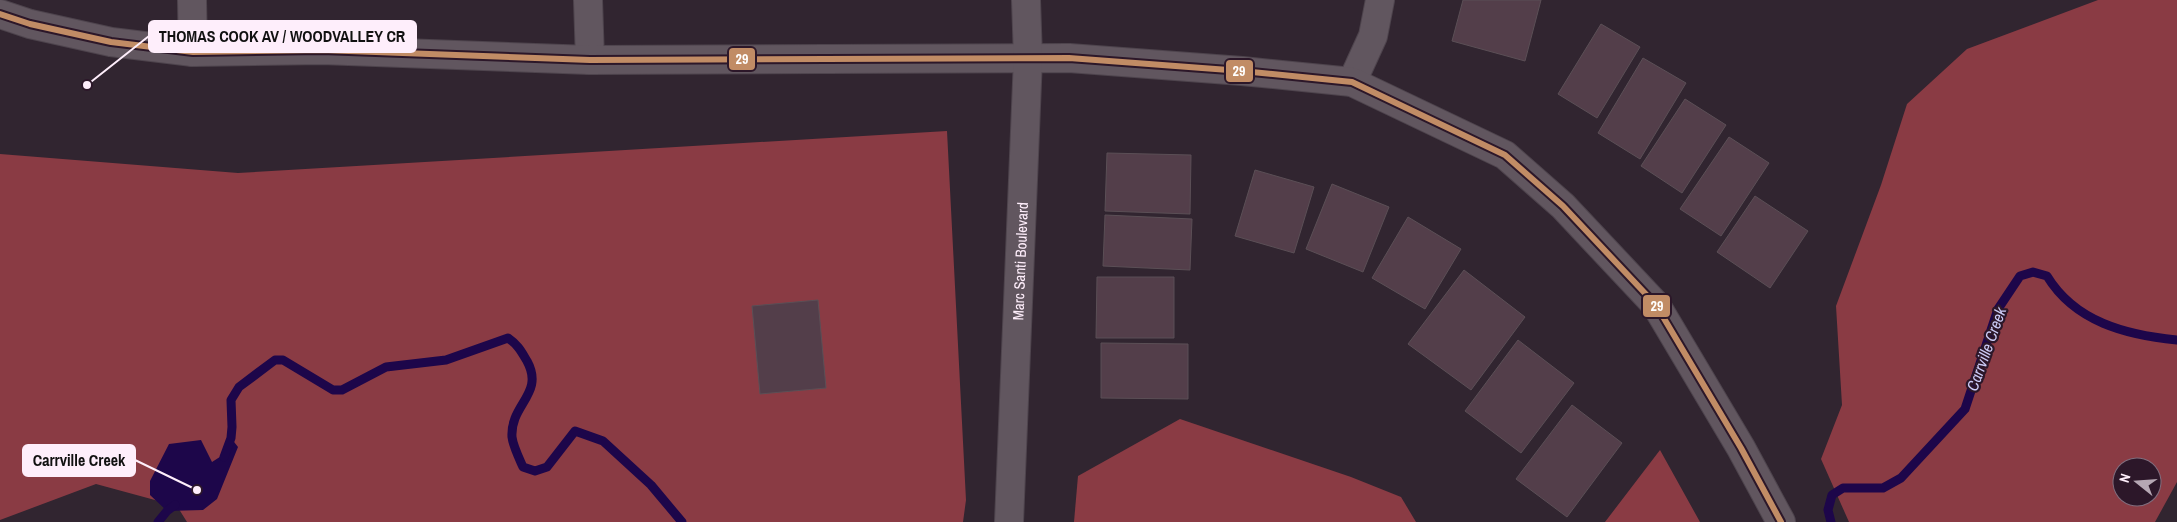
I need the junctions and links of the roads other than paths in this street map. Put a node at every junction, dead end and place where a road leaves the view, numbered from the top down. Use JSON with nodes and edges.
{"nodes":[{"id":1,"x":192,"y":0,"type":"edge"},
{"id":2,"x":588,"y":0,"type":"edge"},
{"id":3,"x":1026,"y":0,"type":"edge"},
{"id":4,"x":1380,"y":0,"type":"edge"},
{"id":5,"x":0,"y":14,"type":"edge"},
{"id":6,"x":193,"y":52,"type":"junction"},
{"id":7,"x":1028,"y":58,"type":"junction"},
{"id":8,"x":590,"y":60,"type":"junction"},
{"id":9,"x":1352,"y":82,"type":"junction"},
{"id":10,"x":1009,"y":522,"type":"edge"},
{"id":11,"x":1781,"y":522,"type":"edge"}],
"edges":[{"from":1,"to":6,"type":"street"},
{"from":2,"to":8,"type":"street"},
{"from":3,"to":7,"type":"street","name":"Marc Santi Boulevard"},
{"from":4,"to":9,"type":"street"},
{"from":5,"to":6,"type":"street"},
{"from":6,"to":8,"type":"street"},
{"from":7,"to":8,"type":"street"},
{"from":7,"to":9,"type":"street"},
{"from":7,"to":10,"type":"street","name":"Marc Santi Boulevard"},
{"from":9,"to":11,"type":"street"}]}
